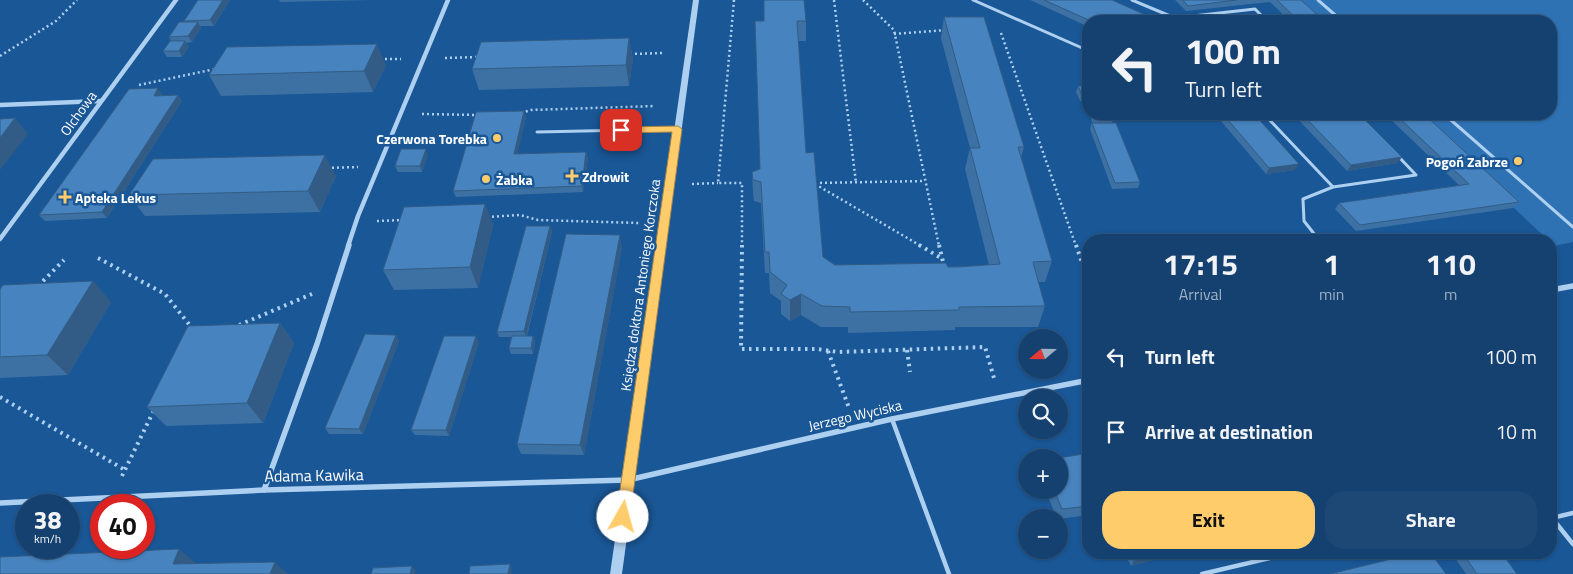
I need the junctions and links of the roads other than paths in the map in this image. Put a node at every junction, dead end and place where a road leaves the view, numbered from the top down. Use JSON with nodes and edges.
{"nodes":[{"id":1,"x":176,"y":0,"type":"edge"},
{"id":2,"x":448,"y":0,"type":"edge"},
{"id":3,"x":696,"y":0,"type":"edge"},
{"id":4,"x":973,"y":0,"type":"edge"},
{"id":5,"x":1132,"y":0,"type":"edge"},
{"id":6,"x":1318,"y":0,"type":"edge"},
{"id":7,"x":1168,"y":15,"type":"edge"},
{"id":8,"x":1202,"y":15,"type":"edge"},
{"id":9,"x":1261,"y":15,"type":"edge"},
{"id":10,"x":1335,"y":15,"type":"edge"},
{"id":11,"x":1082,"y":48,"type":"edge"},
{"id":12,"x":100,"y":101,"type":"junction"},
{"id":13,"x":0,"y":105,"type":"edge"},
{"id":14,"x":1270,"y":120,"type":"edge"},
{"id":15,"x":1451,"y":120,"type":"edge"},
{"id":16,"x":678,"y":129,"type":"junction"},
{"id":17,"x":537,"y":132,"type":"dead end"},
{"id":18,"x":1396,"y":154,"type":"edge"},
{"id":19,"x":1333,"y":187,"type":"junction"},
{"id":20,"x":1573,"y":227,"type":"edge"},
{"id":21,"x":1314,"y":234,"type":"edge"},
{"id":22,"x":0,"y":239,"type":"edge"},
{"id":23,"x":1573,"y":286,"type":"edge"},
{"id":24,"x":1557,"y":289,"type":"edge"},
{"id":25,"x":1082,"y":381,"type":"edge"},
{"id":26,"x":892,"y":419,"type":"junction"},
{"id":27,"x":628,"y":480,"type":"junction"},
{"id":28,"x":264,"y":490,"type":"junction"},
{"id":29,"x":0,"y":502,"type":"edge"},
{"id":30,"x":1573,"y":514,"type":"edge"},
{"id":31,"x":1557,"y":517,"type":"edge"},
{"id":32,"x":1557,"y":524,"type":"edge"},
{"id":33,"x":1573,"y":544,"type":"edge"},
{"id":34,"x":1265,"y":559,"type":"edge"},
{"id":35,"x":616,"y":574,"type":"edge"},
{"id":36,"x":949,"y":574,"type":"edge"},
{"id":37,"x":1202,"y":574,"type":"edge"}],
"edges":[{"from":1,"to":12,"type":"street","name":"Olchowa"},
{"from":2,"to":28,"type":"street"},
{"from":3,"to":16,"type":"street","name":"Księdza doktora Antoniego Korczoka"},
{"from":4,"to":11,"type":"lane"},
{"from":5,"to":7,"type":"lane"},
{"from":6,"to":10,"type":"lane"},
{"from":8,"to":9,"type":"lane"},
{"from":12,"to":13,"type":"street"},
{"from":12,"to":22,"type":"street","name":"Olchowa"},
{"from":14,"to":19,"type":"lane"},
{"from":15,"to":20,"type":"lane"},
{"from":16,"to":17,"type":"lane"},
{"from":16,"to":27,"type":"street","name":"Księdza doktora Antoniego Korczoka"},
{"from":18,"to":19,"type":"lane"},
{"from":19,"to":21,"type":"lane"},
{"from":23,"to":24,"type":"street"},
{"from":25,"to":26,"type":"street","name":"Jerzego Wyciska"},
{"from":26,"to":27,"type":"street","name":"Jerzego Wyciska"},
{"from":26,"to":36,"type":"lane"},
{"from":27,"to":28,"type":"street","name":"Adama Kawika"},
{"from":27,"to":35,"type":"street","name":"Księdza doktora Antoniego Korczoka"},
{"from":28,"to":29,"type":"street","name":"Adama Kawika"},
{"from":30,"to":31,"type":"lane"},
{"from":32,"to":33,"type":"lane"},
{"from":34,"to":37,"type":"lane"}]}
